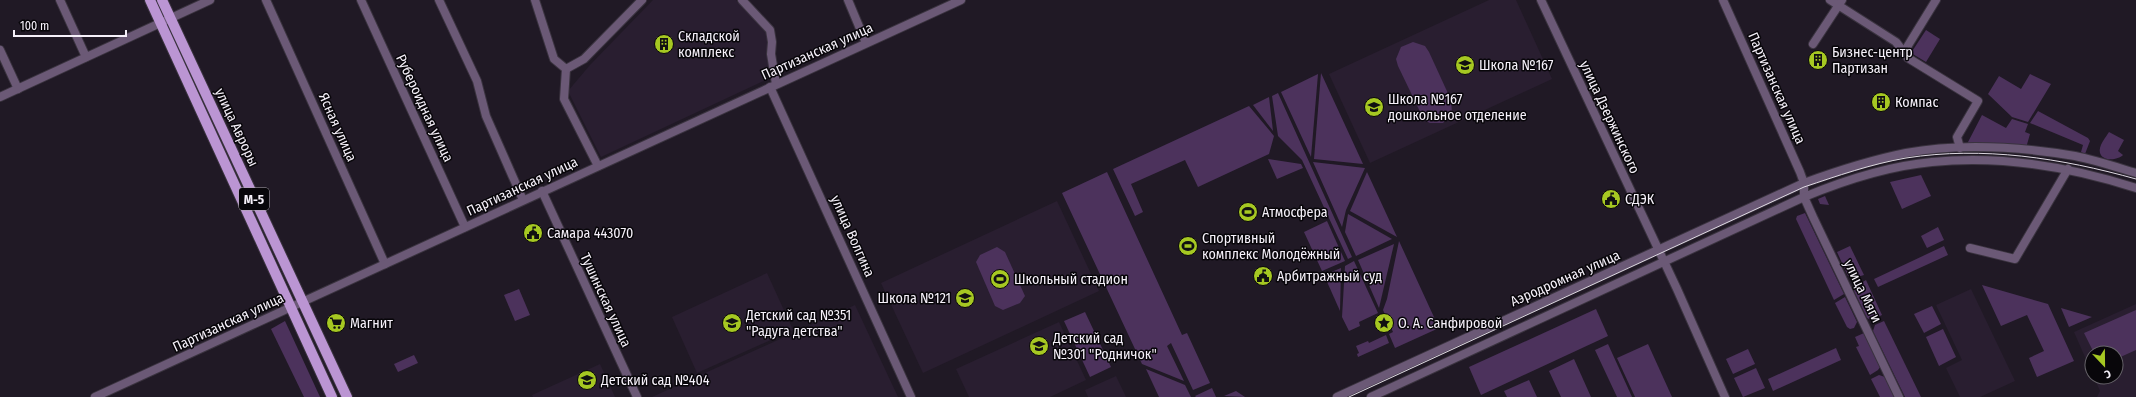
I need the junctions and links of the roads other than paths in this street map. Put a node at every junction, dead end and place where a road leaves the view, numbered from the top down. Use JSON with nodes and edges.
{"nodes":[{"id":1,"x":60,"y":0,"type":"edge"},
{"id":2,"x":150,"y":0,"type":"edge"},
{"id":3,"x":162,"y":0,"type":"edge"},
{"id":4,"x":210,"y":0,"type":"edge"},
{"id":5,"x":266,"y":0,"type":"edge"},
{"id":6,"x":362,"y":0,"type":"edge"},
{"id":7,"x":439,"y":0,"type":"edge"},
{"id":8,"x":535,"y":0,"type":"edge"},
{"id":9,"x":642,"y":0,"type":"edge"},
{"id":10,"x":742,"y":0,"type":"edge"},
{"id":11,"x":848,"y":0,"type":"edge"},
{"id":12,"x":959,"y":0,"type":"edge"},
{"id":13,"x":1541,"y":0,"type":"edge"},
{"id":14,"x":1830,"y":0,"type":"edge"},
{"id":15,"x":1936,"y":0,"type":"edge"},
{"id":16,"x":1725,"y":1,"type":"edge"},
{"id":17,"x":1840,"y":3,"type":"edge"},
{"id":18,"x":171,"y":18,"type":"junction"},
{"id":19,"x":160,"y":23,"type":"junction"},
{"id":20,"x":866,"y":43,"type":"junction"},
{"id":21,"x":1813,"y":44,"type":"dead end"},
{"id":22,"x":0,"y":50,"type":"edge"},
{"id":23,"x":1904,"y":52,"type":"junction"},
{"id":24,"x":86,"y":57,"type":"junction"},
{"id":25,"x":566,"y":69,"type":"junction"},
{"id":26,"x":773,"y":85,"type":"junction"},
{"id":27,"x":18,"y":89,"type":"junction"},
{"id":28,"x":0,"y":97,"type":"edge"},
{"id":29,"x":1960,"y":148,"type":"junction"},
{"id":30,"x":598,"y":166,"type":"junction"},
{"id":31,"x":2068,"y":169,"type":"junction"},
{"id":32,"x":2136,"y":173,"type":"edge"},
{"id":33,"x":1804,"y":183,"type":"junction"},
{"id":34,"x":2136,"y":188,"type":"edge"},
{"id":35,"x":542,"y":191,"type":"junction"},
{"id":36,"x":1804,"y":197,"type":"junction"},
{"id":37,"x":523,"y":200,"type":"junction"},
{"id":38,"x":465,"y":227,"type":"junction"},
{"id":39,"x":1970,"y":248,"type":"dead end"},
{"id":40,"x":1658,"y":250,"type":"junction"},
{"id":41,"x":1663,"y":261,"type":"junction"},
{"id":42,"x":385,"y":264,"type":"junction"},
{"id":43,"x":303,"y":302,"type":"junction"},
{"id":44,"x":290,"y":308,"type":"junction"},
{"id":45,"x":95,"y":397,"type":"edge"},
{"id":46,"x":332,"y":397,"type":"edge"},
{"id":47,"x":347,"y":397,"type":"edge"},
{"id":48,"x":637,"y":397,"type":"edge"},
{"id":49,"x":911,"y":397,"type":"edge"},
{"id":50,"x":1337,"y":397,"type":"edge"},
{"id":51,"x":1371,"y":397,"type":"edge"},
{"id":52,"x":1725,"y":397,"type":"edge"},
{"id":53,"x":1899,"y":397,"type":"edge"}],
"edges":[{"from":1,"to":24,"type":"street"},
{"from":2,"to":19,"type":"main road","name":"улица Авроры","number":"М-5"},
{"from":3,"to":18,"type":"main road","name":"улица Авроры","number":"М-5"},
{"from":4,"to":18,"type":"street"},
{"from":5,"to":42,"type":"street","name":"Ясная улица"},
{"from":6,"to":38,"type":"street","name":"Рубероидная улица"},
{"from":7,"to":37,"type":"street"},
{"from":8,"to":25,"type":"street"},
{"from":9,"to":25,"type":"street"},
{"from":10,"to":26,"type":"street","name":"улица Волгина"},
{"from":11,"to":20,"type":"street"},
{"from":12,"to":20,"type":"street","name":"Партизанская улица"},
{"from":13,"to":40,"type":"street","name":"улица Дзержинского"},
{"from":14,"to":17,"type":"street"},
{"from":15,"to":23,"type":"street"},
{"from":16,"to":33,"type":"street","name":"Партизанская улица"},
{"from":17,"to":21,"type":"street"},
{"from":17,"to":23,"type":"street"},
{"from":18,"to":19,"type":"street"},
{"from":18,"to":43,"type":"main road","name":"улица Авроры","number":"М-5"},
{"from":19,"to":24,"type":"street"},
{"from":19,"to":44,"type":"main road","name":"улица Авроры","number":"М-5"},
{"from":20,"to":26,"type":"street","name":"Партизанская улица"},
{"from":22,"to":27,"type":"street"},
{"from":23,"to":29,"type":"street"},
{"from":24,"to":27,"type":"street"},
{"from":25,"to":30,"type":"street"},
{"from":26,"to":30,"type":"street","name":"Партизанская улица"},
{"from":26,"to":49,"type":"street","name":"улица Волгина"},
{"from":27,"to":28,"type":"street"},
{"from":29,"to":32,"type":"street"},
{"from":29,"to":33,"type":"street"},
{"from":30,"to":35,"type":"street","name":"Партизанская улица"},
{"from":31,"to":34,"type":"street"},
{"from":31,"to":36,"type":"street"},
{"from":31,"to":39,"type":"street"},
{"from":33,"to":36,"type":"street","name":"Партизанская улица"},
{"from":33,"to":40,"type":"street","name":"Аэродромная улица"},
{"from":35,"to":37,"type":"street","name":"Партизанская улица"},
{"from":35,"to":48,"type":"street","name":"Тушинская улица"},
{"from":36,"to":41,"type":"street","name":"Аэродромная улица"},
{"from":36,"to":53,"type":"street","name":"улица Мяги"},
{"from":37,"to":38,"type":"street","name":"Партизанская улица"},
{"from":38,"to":42,"type":"street","name":"Партизанская улица"},
{"from":40,"to":41,"type":"street","name":"улица Дзержинского"},
{"from":40,"to":50,"type":"street","name":"Аэродромная улица"},
{"from":41,"to":51,"type":"street","name":"Аэродромная улица"},
{"from":41,"to":52,"type":"street","name":"улица Дзержинского"},
{"from":42,"to":43,"type":"street","name":"Партизанская улица"},
{"from":43,"to":44,"type":"street","name":"Партизанская улица"},
{"from":43,"to":47,"type":"main road","name":"улица Авроры","number":"М-5"},
{"from":44,"to":45,"type":"street","name":"Партизанская улица"},
{"from":44,"to":46,"type":"main road","name":"улица Авроры","number":"М-5"}]}
